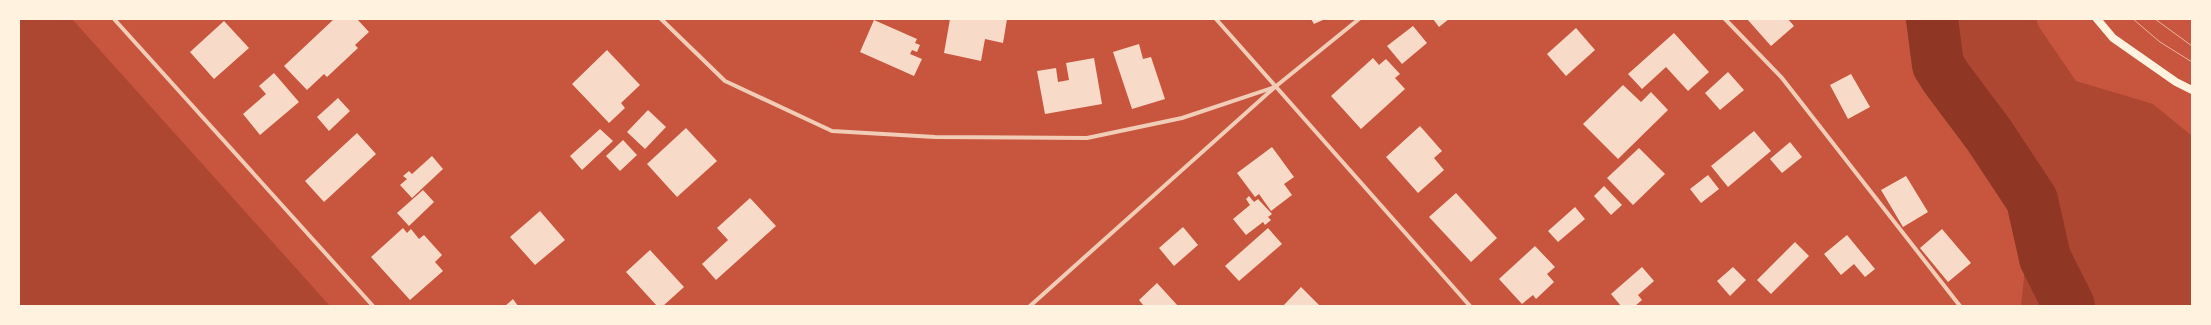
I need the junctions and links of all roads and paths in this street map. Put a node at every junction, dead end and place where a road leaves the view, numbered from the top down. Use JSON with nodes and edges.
{"nodes":[{"id":1,"x":114,"y":19,"type":"edge"},
{"id":2,"x":661,"y":19,"type":"edge"},
{"id":3,"x":1216,"y":19,"type":"edge"},
{"id":4,"x":1359,"y":19,"type":"edge"},
{"id":5,"x":1725,"y":19,"type":"edge"},
{"id":6,"x":2097,"y":19,"type":"edge"},
{"id":7,"x":1275,"y":87,"type":"junction"},
{"id":8,"x":2192,"y":90,"type":"edge"},
{"id":9,"x":373,"y":306,"type":"edge"},
{"id":10,"x":1030,"y":306,"type":"edge"},
{"id":11,"x":1470,"y":306,"type":"edge"},
{"id":12,"x":1960,"y":306,"type":"edge"}],
"edges":[{"from":1,"to":9,"type":"street"},
{"from":2,"to":7,"type":"street"},
{"from":3,"to":7,"type":"street"},
{"from":4,"to":7,"type":"street"},
{"from":5,"to":12,"type":"street"},
{"from":6,"to":8,"type":"main road"},
{"from":7,"to":10,"type":"street"},
{"from":7,"to":11,"type":"street"}]}
